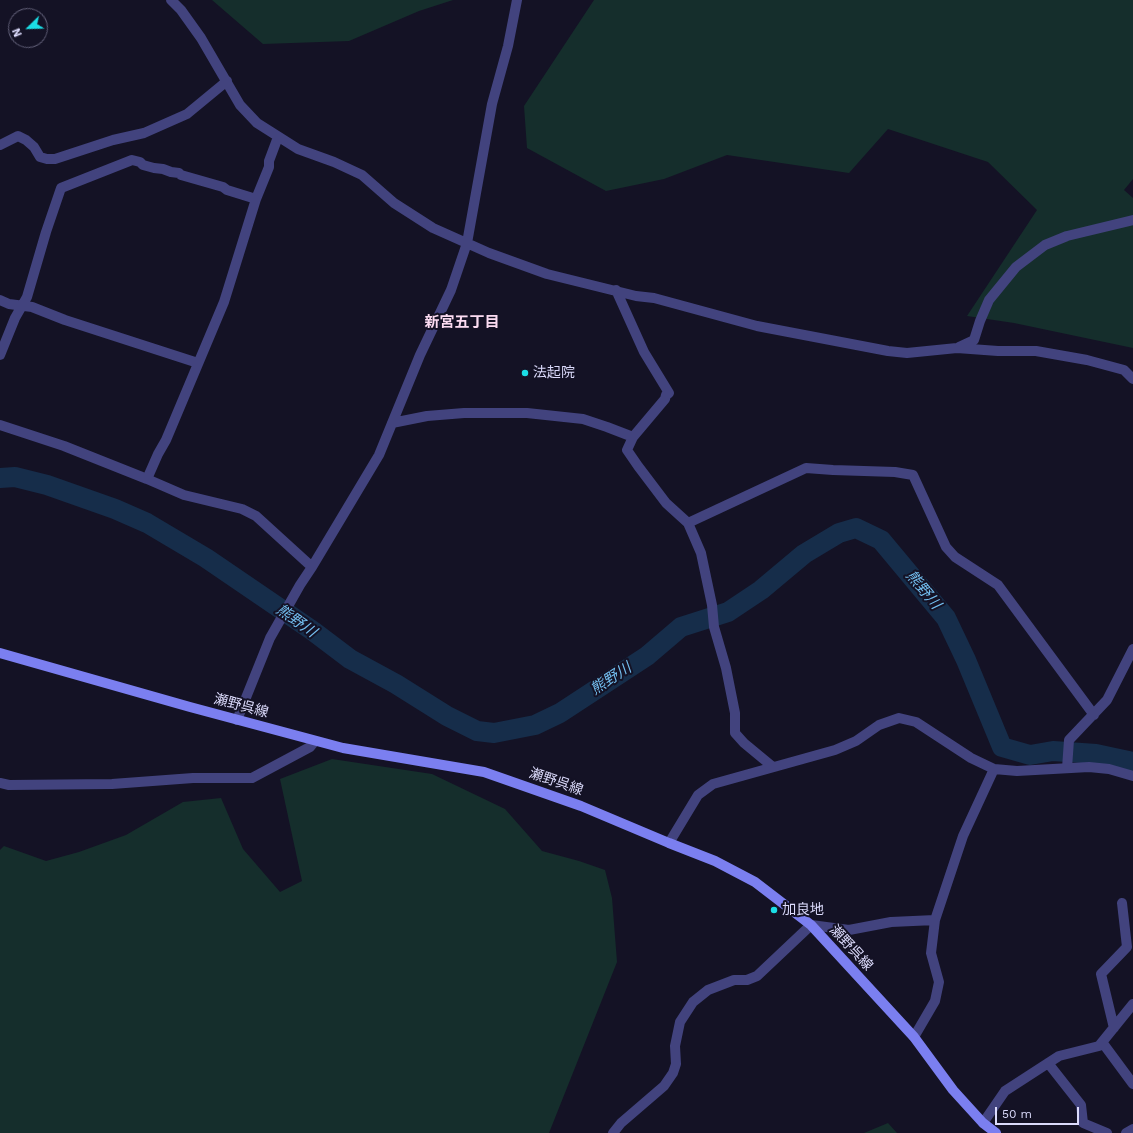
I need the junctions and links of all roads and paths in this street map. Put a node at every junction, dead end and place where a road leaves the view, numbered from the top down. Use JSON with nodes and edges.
{"nodes":[{"id":1,"x":171,"y":0,"type":"edge"},
{"id":2,"x":517,"y":0,"type":"edge"},
{"id":3,"x":227,"y":81,"type":"junction"},
{"id":4,"x":278,"y":137,"type":"junction"},
{"id":5,"x":0,"y":144,"type":"edge"},
{"id":6,"x":256,"y":199,"type":"junction"},
{"id":7,"x":1133,"y":220,"type":"edge"},
{"id":8,"x":466,"y":243,"type":"junction"},
{"id":9,"x":616,"y":290,"type":"junction"},
{"id":10,"x":0,"y":300,"type":"edge"},
{"id":11,"x":23,"y":306,"type":"junction"},
{"id":12,"x":957,"y":348,"type":"junction"},
{"id":13,"x":0,"y":355,"type":"edge"},
{"id":14,"x":198,"y":363,"type":"junction"},
{"id":15,"x":1133,"y":379,"type":"edge"},
{"id":16,"x":392,"y":423,"type":"junction"},
{"id":17,"x":0,"y":425,"type":"edge"},
{"id":18,"x":633,"y":437,"type":"junction"},
{"id":19,"x":148,"y":479,"type":"junction"},
{"id":20,"x":688,"y":523,"type":"junction"},
{"id":21,"x":312,"y":567,"type":"junction"},
{"id":22,"x":1133,"y":649,"type":"edge"},
{"id":23,"x":0,"y":653,"type":"edge"},
{"id":24,"x":1094,"y":715,"type":"junction"},
{"id":25,"x":237,"y":720,"type":"junction"},
{"id":26,"x":315,"y":741,"type":"junction"},
{"id":27,"x":1067,"y":764,"type":"junction"},
{"id":28,"x":773,"y":767,"type":"junction"},
{"id":29,"x":994,"y":769,"type":"junction"},
{"id":30,"x":1133,"y":776,"type":"edge"},
{"id":31,"x":0,"y":783,"type":"edge"},
{"id":32,"x":669,"y":843,"type":"junction"},
{"id":33,"x":1122,"y":903,"type":"dead end"},
{"id":34,"x":935,"y":920,"type":"junction"},
{"id":35,"x":811,"y":925,"type":"junction"},
{"id":36,"x":1133,"y":1004,"type":"edge"},
{"id":37,"x":1114,"y":1028,"type":"junction"},
{"id":38,"x":914,"y":1037,"type":"junction"},
{"id":39,"x":1102,"y":1042,"type":"junction"},
{"id":40,"x":1048,"y":1063,"type":"junction"},
{"id":41,"x":1133,"y":1084,"type":"edge"},
{"id":42,"x":983,"y":1123,"type":"junction"},
{"id":43,"x":1133,"y":1128,"type":"edge"},
{"id":44,"x":613,"y":1133,"type":"edge"},
{"id":45,"x":996,"y":1133,"type":"edge"},
{"id":46,"x":1107,"y":1133,"type":"edge"},
{"id":47,"x":1126,"y":1133,"type":"edge"}],
"edges":[{"from":1,"to":3,"type":"street"},
{"from":2,"to":8,"type":"street"},
{"from":3,"to":4,"type":"street"},
{"from":3,"to":5,"type":"street"},
{"from":4,"to":6,"type":"street"},
{"from":4,"to":8,"type":"street"},
{"from":6,"to":11,"type":"street"},
{"from":6,"to":14,"type":"street"},
{"from":7,"to":12,"type":"street"},
{"from":8,"to":9,"type":"street"},
{"from":8,"to":16,"type":"street"},
{"from":9,"to":12,"type":"street"},
{"from":9,"to":18,"type":"street"},
{"from":10,"to":11,"type":"street"},
{"from":11,"to":13,"type":"street"},
{"from":11,"to":14,"type":"street"},
{"from":12,"to":15,"type":"street"},
{"from":14,"to":19,"type":"street"},
{"from":16,"to":18,"type":"street"},
{"from":16,"to":21,"type":"street"},
{"from":17,"to":19,"type":"street"},
{"from":18,"to":20,"type":"street"},
{"from":19,"to":21,"type":"street"},
{"from":20,"to":24,"type":"street"},
{"from":20,"to":28,"type":"street"},
{"from":21,"to":25,"type":"street"},
{"from":22,"to":24,"type":"street"},
{"from":23,"to":25,"type":"main road","name":"瀬野呉線"},
{"from":24,"to":27,"type":"street"},
{"from":25,"to":26,"type":"main road","name":"瀬野呉線"},
{"from":26,"to":31,"type":"street"},
{"from":26,"to":32,"type":"main road","name":"瀬野呉線"},
{"from":27,"to":29,"type":"street"},
{"from":27,"to":30,"type":"street"},
{"from":28,"to":29,"type":"street"},
{"from":28,"to":32,"type":"street"},
{"from":29,"to":34,"type":"street"},
{"from":32,"to":35,"type":"main road","name":"瀬野呉線"},
{"from":33,"to":37,"type":"street"},
{"from":34,"to":35,"type":"street"},
{"from":34,"to":38,"type":"street"},
{"from":35,"to":38,"type":"main road","name":"瀬野呉線"},
{"from":35,"to":44,"type":"street"},
{"from":36,"to":37,"type":"street"},
{"from":37,"to":39,"type":"street"},
{"from":38,"to":42,"type":"main road","name":"瀬野呉線"},
{"from":39,"to":40,"type":"street"},
{"from":39,"to":41,"type":"street"},
{"from":40,"to":42,"type":"street"},
{"from":40,"to":46,"type":"street"},
{"from":42,"to":45,"type":"main road","name":"瀬野呉線"},
{"from":43,"to":47,"type":"street"}]}
